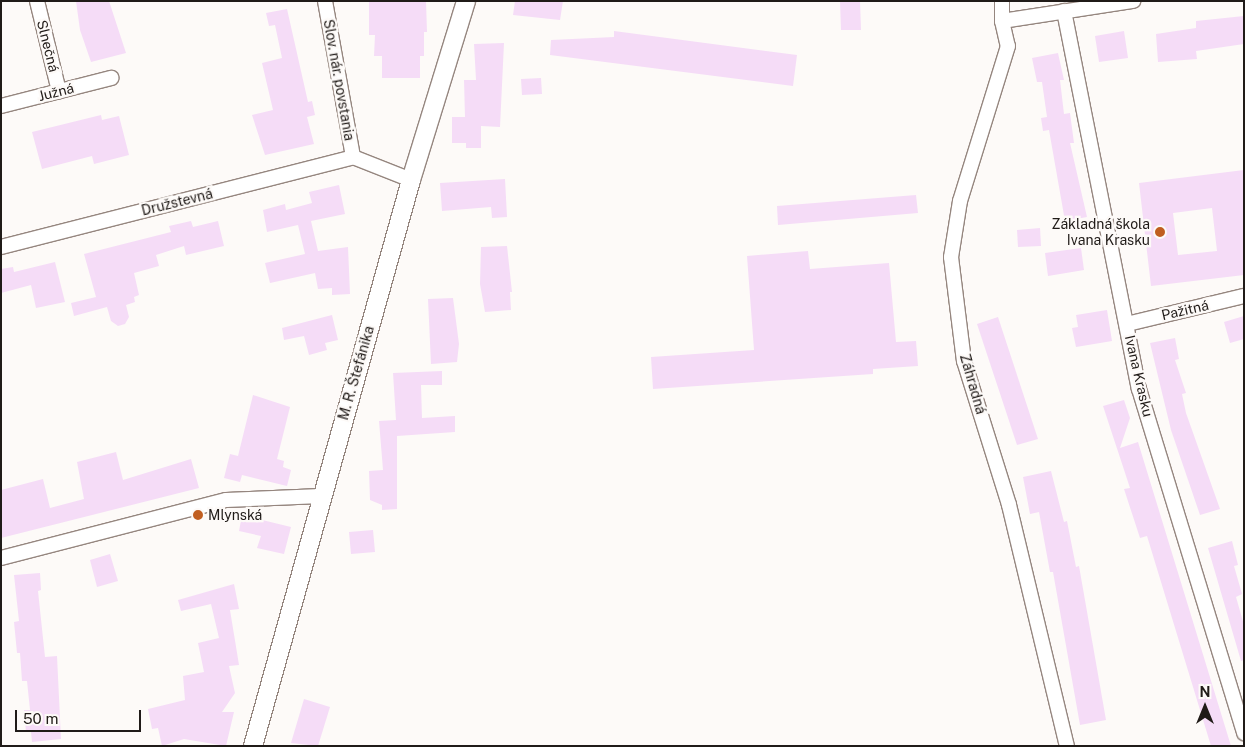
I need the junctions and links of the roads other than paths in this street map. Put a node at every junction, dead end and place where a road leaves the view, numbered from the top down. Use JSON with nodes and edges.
{"nodes":[{"id":1,"x":36,"y":1,"type":"edge"},
{"id":2,"x":325,"y":1,"type":"edge"},
{"id":3,"x":466,"y":1,"type":"edge"},
{"id":4,"x":1002,"y":1,"type":"edge"},
{"id":5,"x":1133,"y":1,"type":"edge"},
{"id":6,"x":1064,"y":11,"type":"junction"},
{"id":7,"x":1002,"y":21,"type":"junction"},
{"id":8,"x":111,"y":78,"type":"dead end"},
{"id":9,"x":59,"y":91,"type":"junction"},
{"id":10,"x":1,"y":106,"type":"edge"},
{"id":11,"x":353,"y":157,"type":"junction"},
{"id":12,"x":411,"y":180,"type":"junction"},
{"id":13,"x":1,"y":247,"type":"edge"},
{"id":14,"x":1244,"y":296,"type":"edge"},
{"id":15,"x":1127,"y":324,"type":"junction"},
{"id":16,"x":321,"y":496,"type":"junction"},
{"id":17,"x":1,"y":558,"type":"edge"},
{"id":18,"x":1244,"y":733,"type":"edge"},
{"id":19,"x":253,"y":746,"type":"edge"},
{"id":20,"x":1067,"y":746,"type":"edge"}],
"edges":[{"from":1,"to":9,"type":"street","name":"Slnečná"},
{"from":2,"to":11,"type":"street","name":"Slov. nár. povstania"},
{"from":3,"to":12,"type":"street","name":"M. R. Štefánika"},
{"from":4,"to":7,"type":"street","name":"Záhradná"},
{"from":5,"to":6,"type":"street"},
{"from":6,"to":7,"type":"street"},
{"from":6,"to":15,"type":"street","name":"Ivana Krasku"},
{"from":7,"to":20,"type":"street","name":"Záhradná"},
{"from":8,"to":9,"type":"street","name":"Južná"},
{"from":9,"to":10,"type":"street","name":"Južná"},
{"from":11,"to":12,"type":"street","name":"Slov. nár. povstania"},
{"from":11,"to":13,"type":"street","name":"Družstevná"},
{"from":12,"to":16,"type":"street","name":"M. R. Štefánika"},
{"from":14,"to":15,"type":"street","name":"Pažitná"},
{"from":15,"to":18,"type":"street","name":"Ivana Krasku"},
{"from":16,"to":17,"type":"street"},
{"from":16,"to":19,"type":"street","name":"M. R. Štefánika"}]}
